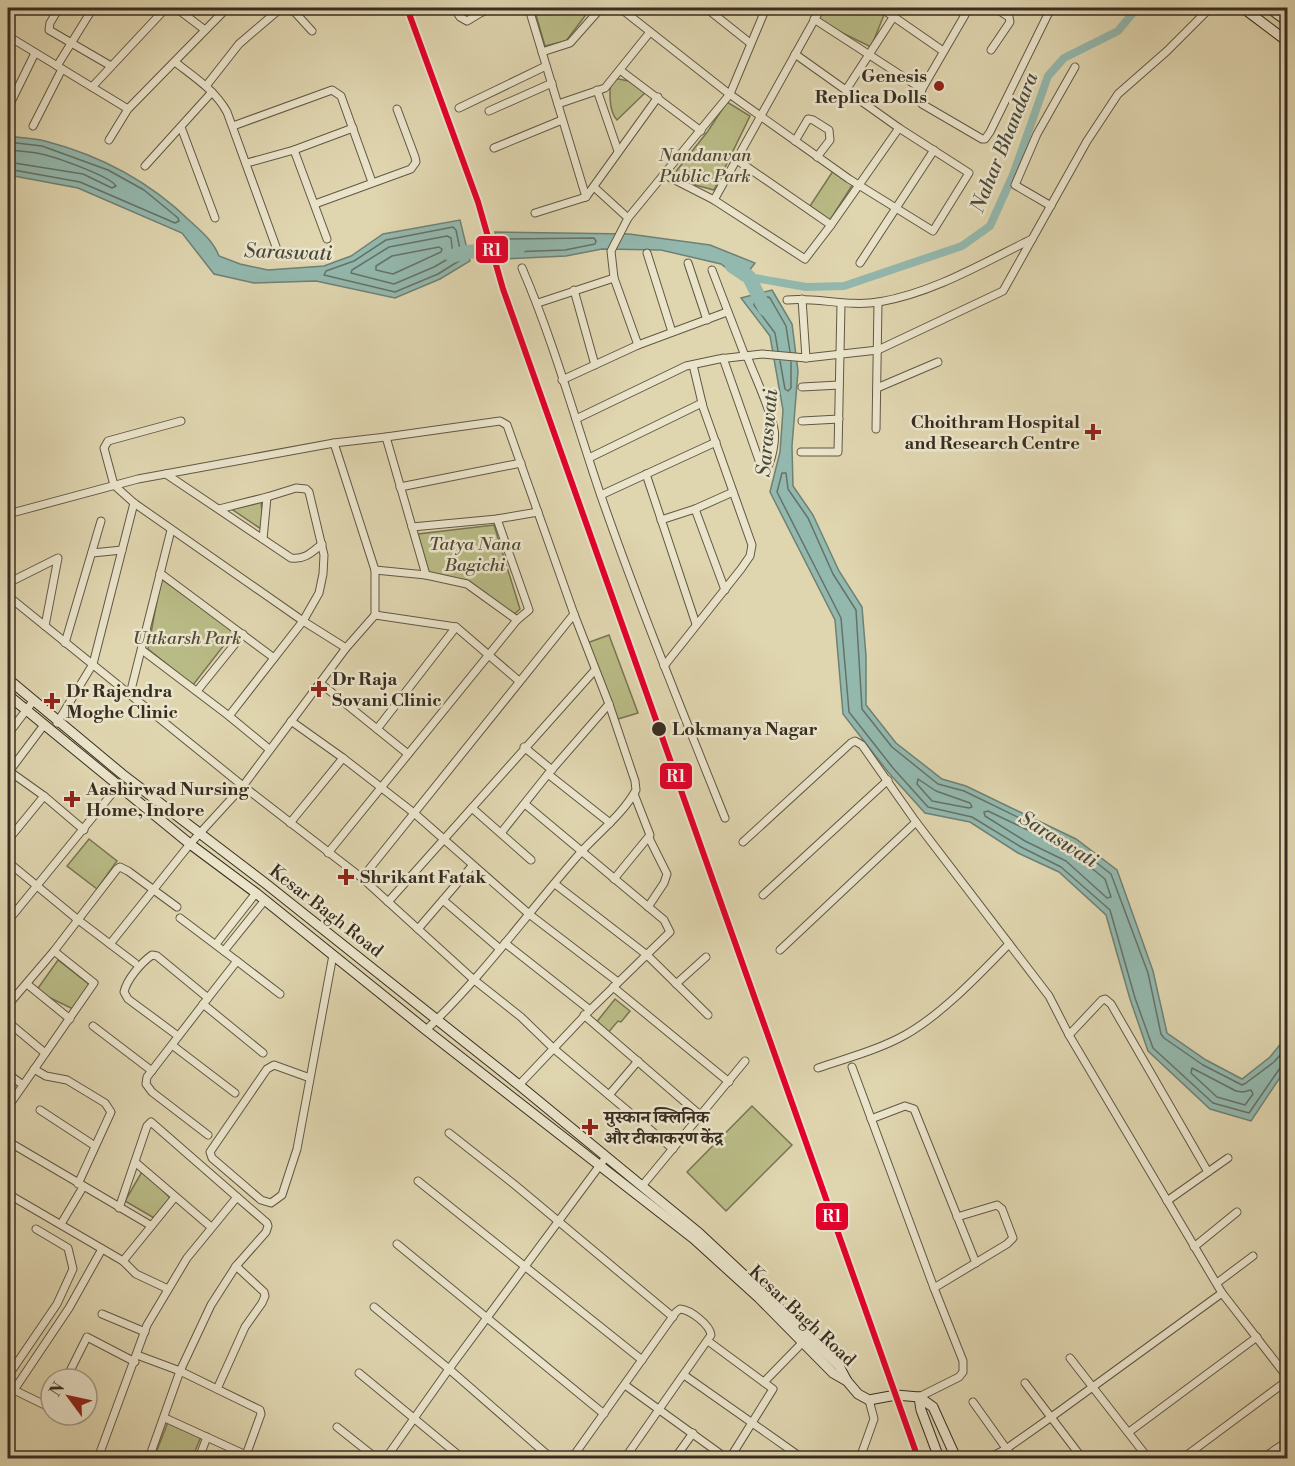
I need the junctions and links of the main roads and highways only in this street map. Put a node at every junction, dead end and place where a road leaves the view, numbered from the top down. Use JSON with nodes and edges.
{"nodes":[{"id":1,"x":1243,"y":8,"type":"edge"},
{"id":2,"x":1269,"y":8,"type":"edge"},
{"id":3,"x":1287,"y":22,"type":"edge"},
{"id":4,"x":1287,"y":42,"type":"edge"},
{"id":5,"x":8,"y":679,"type":"edge"},
{"id":6,"x":8,"y":695,"type":"edge"},
{"id":7,"x":603,"y":1161,"type":"junction"},
{"id":8,"x":619,"y":1174,"type":"junction"},
{"id":9,"x":847,"y":1381,"type":"junction"},
{"id":10,"x":919,"y":1397,"type":"junction"},
{"id":11,"x":939,"y":1458,"type":"edge"},
{"id":12,"x":956,"y":1458,"type":"edge"}],
"edges":[{"from":1,"to":4,"type":"main road"},
{"from":2,"to":3,"type":"main road"},
{"from":5,"to":7,"type":"main road","name":"Kesar Bagh Road"},
{"from":6,"to":7,"type":"main road","name":"Kesar Bagh Road"},
{"from":7,"to":8,"type":"main road"},
{"from":8,"to":9,"type":"main road","name":"Kesar Bagh Road"},
{"from":8,"to":9,"type":"main road"},
{"from":9,"to":10,"type":"main road","name":"Kesar Bagh Road"},
{"from":10,"to":11,"type":"main road"},
{"from":10,"to":12,"type":"main road"}]}
